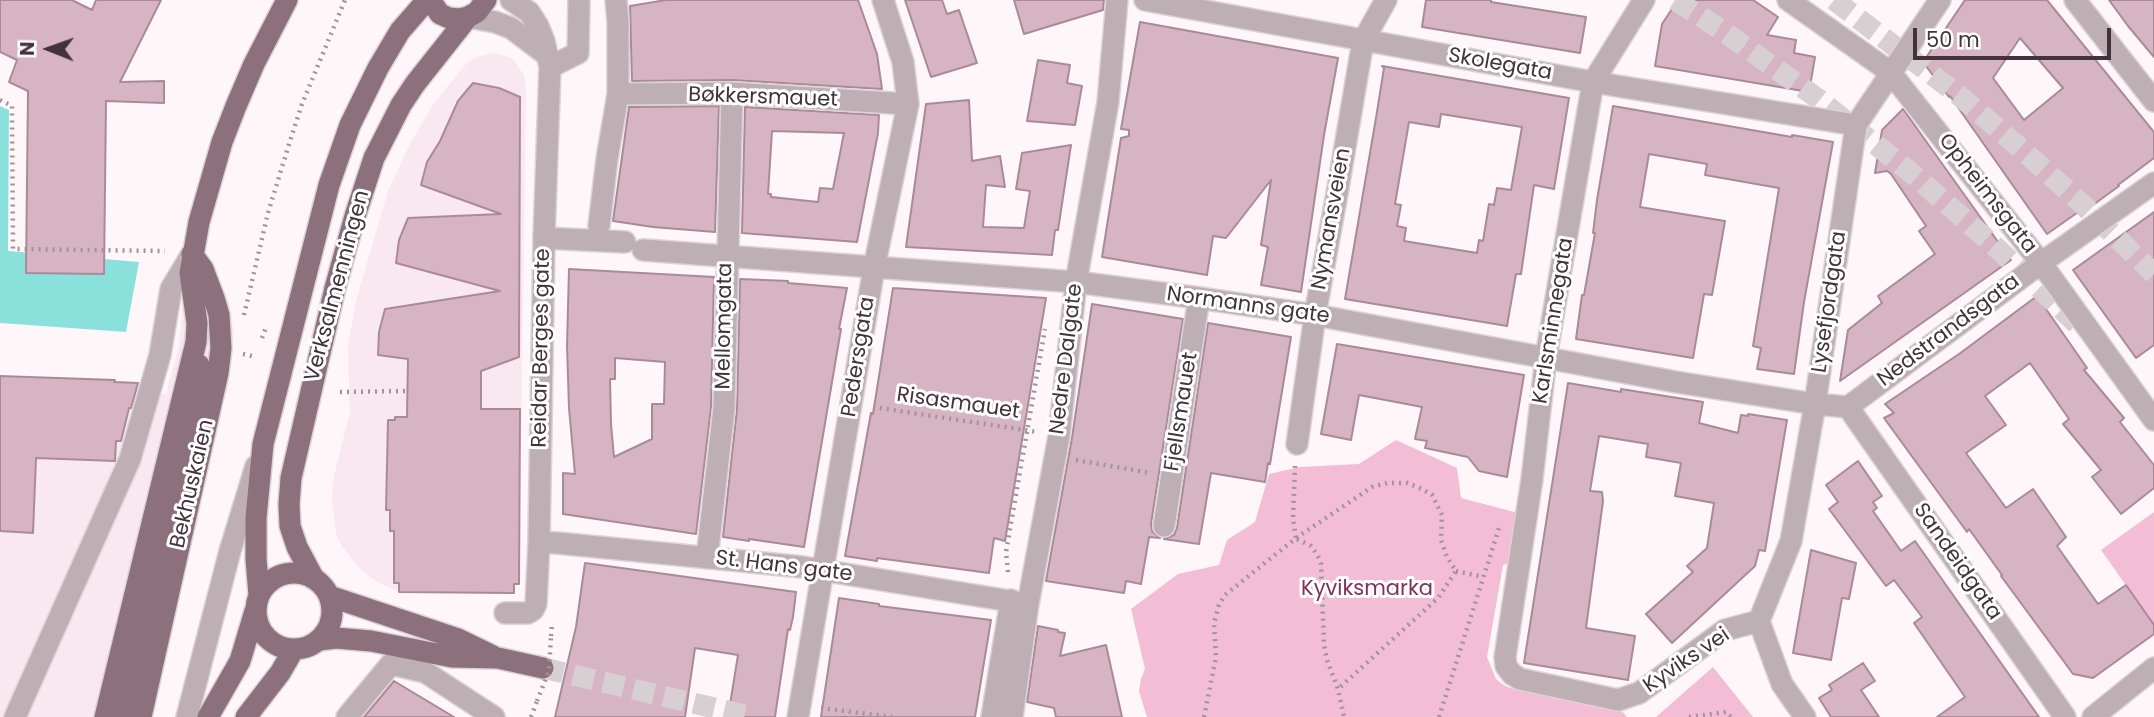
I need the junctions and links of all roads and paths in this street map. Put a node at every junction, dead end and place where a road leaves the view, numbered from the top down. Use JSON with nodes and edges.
{"nodes":[{"id":1,"x":287,"y":0,"type":"edge"},
{"id":2,"x":428,"y":0,"type":"edge"},
{"id":3,"x":486,"y":0,"type":"edge"},
{"id":4,"x":512,"y":0,"type":"edge"},
{"id":5,"x":579,"y":0,"type":"edge"},
{"id":6,"x":616,"y":0,"type":"edge"},
{"id":7,"x":883,"y":0,"type":"edge"},
{"id":8,"x":1116,"y":0,"type":"edge"},
{"id":9,"x":1145,"y":0,"type":"edge"},
{"id":10,"x":1386,"y":0,"type":"edge"},
{"id":11,"x":1644,"y":0,"type":"edge"},
{"id":12,"x":1788,"y":0,"type":"edge"},
{"id":13,"x":1940,"y":0,"type":"edge"},
{"id":14,"x":2075,"y":0,"type":"edge"},
{"id":15,"x":468,"y":17,"type":"junction"},
{"id":16,"x":1363,"y":41,"type":"junction"},
{"id":17,"x":549,"y":61,"type":"junction"},
{"id":18,"x":1890,"y":72,"type":"junction"},
{"id":19,"x":1593,"y":82,"type":"junction"},
{"id":20,"x":732,"y":93,"type":"junction"},
{"id":21,"x":618,"y":94,"type":"junction"},
{"id":22,"x":0,"y":100,"type":"edge"},
{"id":23,"x":2154,"y":100,"type":"edge"},
{"id":24,"x":908,"y":104,"type":"junction"},
{"id":25,"x":1856,"y":125,"type":"junction"},
{"id":26,"x":2154,"y":183,"type":"edge"},
{"id":27,"x":599,"y":226,"type":"dead end"},
{"id":28,"x":544,"y":238,"type":"junction"},
{"id":29,"x":165,"y":251,"type":"dead end"},
{"id":30,"x":192,"y":254,"type":"junction"},
{"id":31,"x":726,"y":257,"type":"junction"},
{"id":32,"x":2041,"y":263,"type":"junction"},
{"id":33,"x":874,"y":268,"type":"junction"},
{"id":34,"x":1076,"y":282,"type":"junction"},
{"id":35,"x":1199,"y":298,"type":"junction"},
{"id":36,"x":1315,"y":315,"type":"junction"},
{"id":37,"x":1046,"y":319,"type":"dead end"},
{"id":38,"x":196,"y":342,"type":"junction"},
{"id":39,"x":1546,"y":358,"type":"junction"},
{"id":40,"x":407,"y":391,"type":"dead end"},
{"id":41,"x":340,"y":392,"type":"dead end"},
{"id":42,"x":851,"y":404,"type":"junction"},
{"id":43,"x":1815,"y":404,"type":"junction"},
{"id":44,"x":1848,"y":407,"type":"junction"},
{"id":45,"x":2154,"y":420,"type":"edge"},
{"id":46,"x":1027,"y":430,"type":"junction"},
{"id":47,"x":263,"y":444,"type":"junction"},
{"id":48,"x":1297,"y":444,"type":"joint"},
{"id":49,"x":1057,"y":446,"type":"junction"},
{"id":50,"x":1172,"y":477,"type":"junction"},
{"id":51,"x":1500,"y":522,"type":"dead end"},
{"id":52,"x":1164,"y":526,"type":"dead end"},
{"id":53,"x":1296,"y":538,"type":"junction"},
{"id":54,"x":539,"y":542,"type":"junction"},
{"id":55,"x":708,"y":558,"type":"junction"},
{"id":56,"x":823,"y":570,"type":"junction"},
{"id":57,"x":1457,"y":571,"type":"junction"},
{"id":58,"x":1483,"y":577,"type":"junction"},
{"id":59,"x":314,"y":579,"type":"junction"},
{"id":60,"x":329,"y":596,"type":"junction"},
{"id":61,"x":1019,"y":602,"type":"junction"},
{"id":62,"x":257,"y":603,"type":"junction"},
{"id":63,"x":505,"y":613,"type":"dead end"},
{"id":64,"x":1759,"y":621,"type":"junction"},
{"id":65,"x":551,"y":636,"type":"dead end"},
{"id":66,"x":319,"y":640,"type":"junction"},
{"id":67,"x":294,"y":649,"type":"junction"},
{"id":68,"x":1506,"y":657,"type":"joint"},
{"id":69,"x":498,"y":658,"type":"junction"},
{"id":70,"x":543,"y":668,"type":"tunnel mouth"},
{"id":71,"x":2154,"y":668,"type":"edge"},
{"id":72,"x":1338,"y":690,"type":"junction"},
{"id":73,"x":799,"y":711,"type":"edge"},
{"id":74,"x":15,"y":717,"type":"edge"},
{"id":75,"x":105,"y":717,"type":"edge"},
{"id":76,"x":121,"y":717,"type":"edge"},
{"id":77,"x":141,"y":717,"type":"edge"},
{"id":78,"x":187,"y":717,"type":"edge"},
{"id":79,"x":208,"y":717,"type":"edge"},
{"id":80,"x":246,"y":717,"type":"edge"},
{"id":81,"x":347,"y":717,"type":"edge"},
{"id":82,"x":494,"y":717,"type":"edge"},
{"id":83,"x":531,"y":717,"type":"edge"},
{"id":84,"x":892,"y":717,"type":"edge"},
{"id":85,"x":992,"y":717,"type":"edge"},
{"id":86,"x":1012,"y":717,"type":"edge"},
{"id":87,"x":1204,"y":717,"type":"edge"},
{"id":88,"x":1344,"y":717,"type":"edge"},
{"id":89,"x":1439,"y":717,"type":"edge"},
{"id":90,"x":1689,"y":717,"type":"edge"},
{"id":91,"x":1731,"y":717,"type":"edge"},
{"id":92,"x":1805,"y":717,"type":"edge"},
{"id":93,"x":2065,"y":717,"type":"edge"},
{"id":94,"x":2093,"y":717,"type":"edge"}],
"edges":[{"from":1,"to":30,"type":"main road","name":"Bekhuskaien"},
{"from":2,"to":15,"type":"main road"},
{"from":2,"to":47,"type":"main road","name":"Verksalmenningen"},
{"from":3,"to":15,"type":"main road","name":"Verksalmenningen"},
{"from":4,"to":17,"type":"street","name":"Reidar Berges gate"},
{"from":5,"to":17,"type":"street"},
{"from":6,"to":21,"type":"street"},
{"from":7,"to":24,"type":"street","name":"Pedersgata"},
{"from":8,"to":34,"type":"street","name":"Nedre Dalgate"},
{"from":9,"to":16,"type":"street","name":"Skolegata"},
{"from":10,"to":16,"type":"street","name":"Nymansveien"},
{"from":11,"to":19,"type":"street","name":"Karlsminnegata"},
{"from":12,"to":18,"type":"street","name":"Opheimsgata"},
{"from":13,"to":18,"type":"street","name":"Lysefjordgata"},
{"from":14,"to":23,"type":"street"},
{"from":15,"to":17,"type":"street"},
{"from":15,"to":59,"type":"main road","name":"Verksalmenningen"},
{"from":16,"to":19,"type":"street","name":"Skolegata"},
{"from":16,"to":36,"type":"street","name":"Nymansveien"},
{"from":17,"to":28,"type":"street","name":"Reidar Berges gate"},
{"from":18,"to":25,"type":"street","name":"Lysefjordgata"},
{"from":18,"to":32,"type":"street","name":"Opheimsgata"},
{"from":19,"to":25,"type":"street","name":"Skolegata"},
{"from":19,"to":39,"type":"street","name":"Karlsminnegata"},
{"from":20,"to":21,"type":"street","name":"Bøkkersmauet"},
{"from":20,"to":24,"type":"street","name":"Bøkkersmauet"},
{"from":20,"to":31,"type":"street","name":"Mellomgata"},
{"from":21,"to":27,"type":"street"},
{"from":22,"to":29,"type":"path"},
{"from":24,"to":33,"type":"street","name":"Pedersgata"},
{"from":25,"to":43,"type":"street","name":"Lysefjordgata"},
{"from":26,"to":32,"type":"street","name":"Nedstrandsgata"},
{"from":28,"to":31,"type":"street","name":"Normanns gate"},
{"from":28,"to":54,"type":"street","name":"Reidar Berges gate"},
{"from":30,"to":38,"type":"main road","name":"Bekhuskaien"},
{"from":30,"to":74,"type":"street","name":"Bekhuskaien"},
{"from":30,"to":77,"type":"main road","name":"Bekhuskaien"},
{"from":31,"to":33,"type":"street","name":"Normanns gate"},
{"from":31,"to":55,"type":"street","name":"Mellomgata"},
{"from":32,"to":44,"type":"street","name":"Nedstrandsgata"},
{"from":32,"to":45,"type":"street","name":"Opheimsgata"},
{"from":33,"to":34,"type":"street","name":"Normanns gate"},
{"from":33,"to":42,"type":"street","name":"Pedersgata"},
{"from":34,"to":35,"type":"street","name":"Normanns gate"},
{"from":34,"to":49,"type":"street","name":"Nedre Dalgate"},
{"from":35,"to":36,"type":"street","name":"Normanns gate"},
{"from":35,"to":50,"type":"street","name":"Fjellsmauet"},
{"from":36,"to":39,"type":"street","name":"Normanns gate"},
{"from":36,"to":48,"type":"street","name":"Nymansveien"},
{"from":37,"to":46,"type":"path"},
{"from":38,"to":75,"type":"main road","name":"Bekhuskaien"},
{"from":38,"to":76,"type":"main road"},
{"from":39,"to":43,"type":"street","name":"Normanns gate"},
{"from":39,"to":68,"type":"street","name":"Karlsminnegata"},
{"from":40,"to":41,"type":"path"},
{"from":42,"to":46,"type":"path","name":"Risasmauet"},
{"from":42,"to":56,"type":"street","name":"Pedersgata"},
{"from":43,"to":44,"type":"street","name":"Normanns gate"},
{"from":43,"to":64,"type":"street","name":"Lysefjordgata"},
{"from":44,"to":93,"type":"street","name":"Sandeidgata"},
{"from":46,"to":49,"type":"path","name":"Risasmauet"},
{"from":46,"to":61,"type":"path"},
{"from":47,"to":62,"type":"main road","name":"Verksalmenningen"},
{"from":47,"to":78,"type":"street","name":"Verksalmenningen"},
{"from":48,"to":53,"type":"path"},
{"from":49,"to":50,"type":"path","name":"Risasmauet"},
{"from":49,"to":61,"type":"street","name":"Nedre Dalgate"},
{"from":50,"to":52,"type":"street","name":"Fjellsmauet"},
{"from":51,"to":58,"type":"path"},
{"from":53,"to":57,"type":"path"},
{"from":53,"to":72,"type":"path"},
{"from":53,"to":87,"type":"path"},
{"from":54,"to":55,"type":"street","name":"St. Hans gate"},
{"from":54,"to":63,"type":"street","name":"Reidar Berges gate"},
{"from":55,"to":56,"type":"street","name":"St. Hans gate"},
{"from":56,"to":61,"type":"street","name":"St. Hans gate"},
{"from":56,"to":73,"type":"street","name":"Pedersgata"},
{"from":57,"to":58,"type":"path"},
{"from":57,"to":72,"type":"path"},
{"from":58,"to":89,"type":"path"},
{"from":59,"to":60,"type":"main road"},
{"from":59,"to":62,"type":"main road"},
{"from":60,"to":66,"type":"main road"},
{"from":60,"to":69,"type":"main road"},
{"from":61,"to":85,"type":"street","name":"Nedre Dalgate"},
{"from":61,"to":86,"type":"street","name":"Nedre Dalgate"},
{"from":62,"to":67,"type":"main road"},
{"from":62,"to":79,"type":"main road","name":"Verksalmenningen"},
{"from":64,"to":68,"type":"street","name":"Kyviks vei"},
{"from":64,"to":92,"type":"street"},
{"from":65,"to":83,"type":"path","bridge":true},
{"from":66,"to":67,"type":"main road"},
{"from":66,"to":69,"type":"main road"},
{"from":67,"to":80,"type":"main road"},
{"from":69,"to":70,"type":"main road"},
{"from":71,"to":94,"type":"street"},
{"from":72,"to":88,"type":"path"},
{"from":73,"to":84,"type":"path"},
{"from":81,"to":82,"type":"street"},
{"from":90,"to":91,"type":"path"}]}
